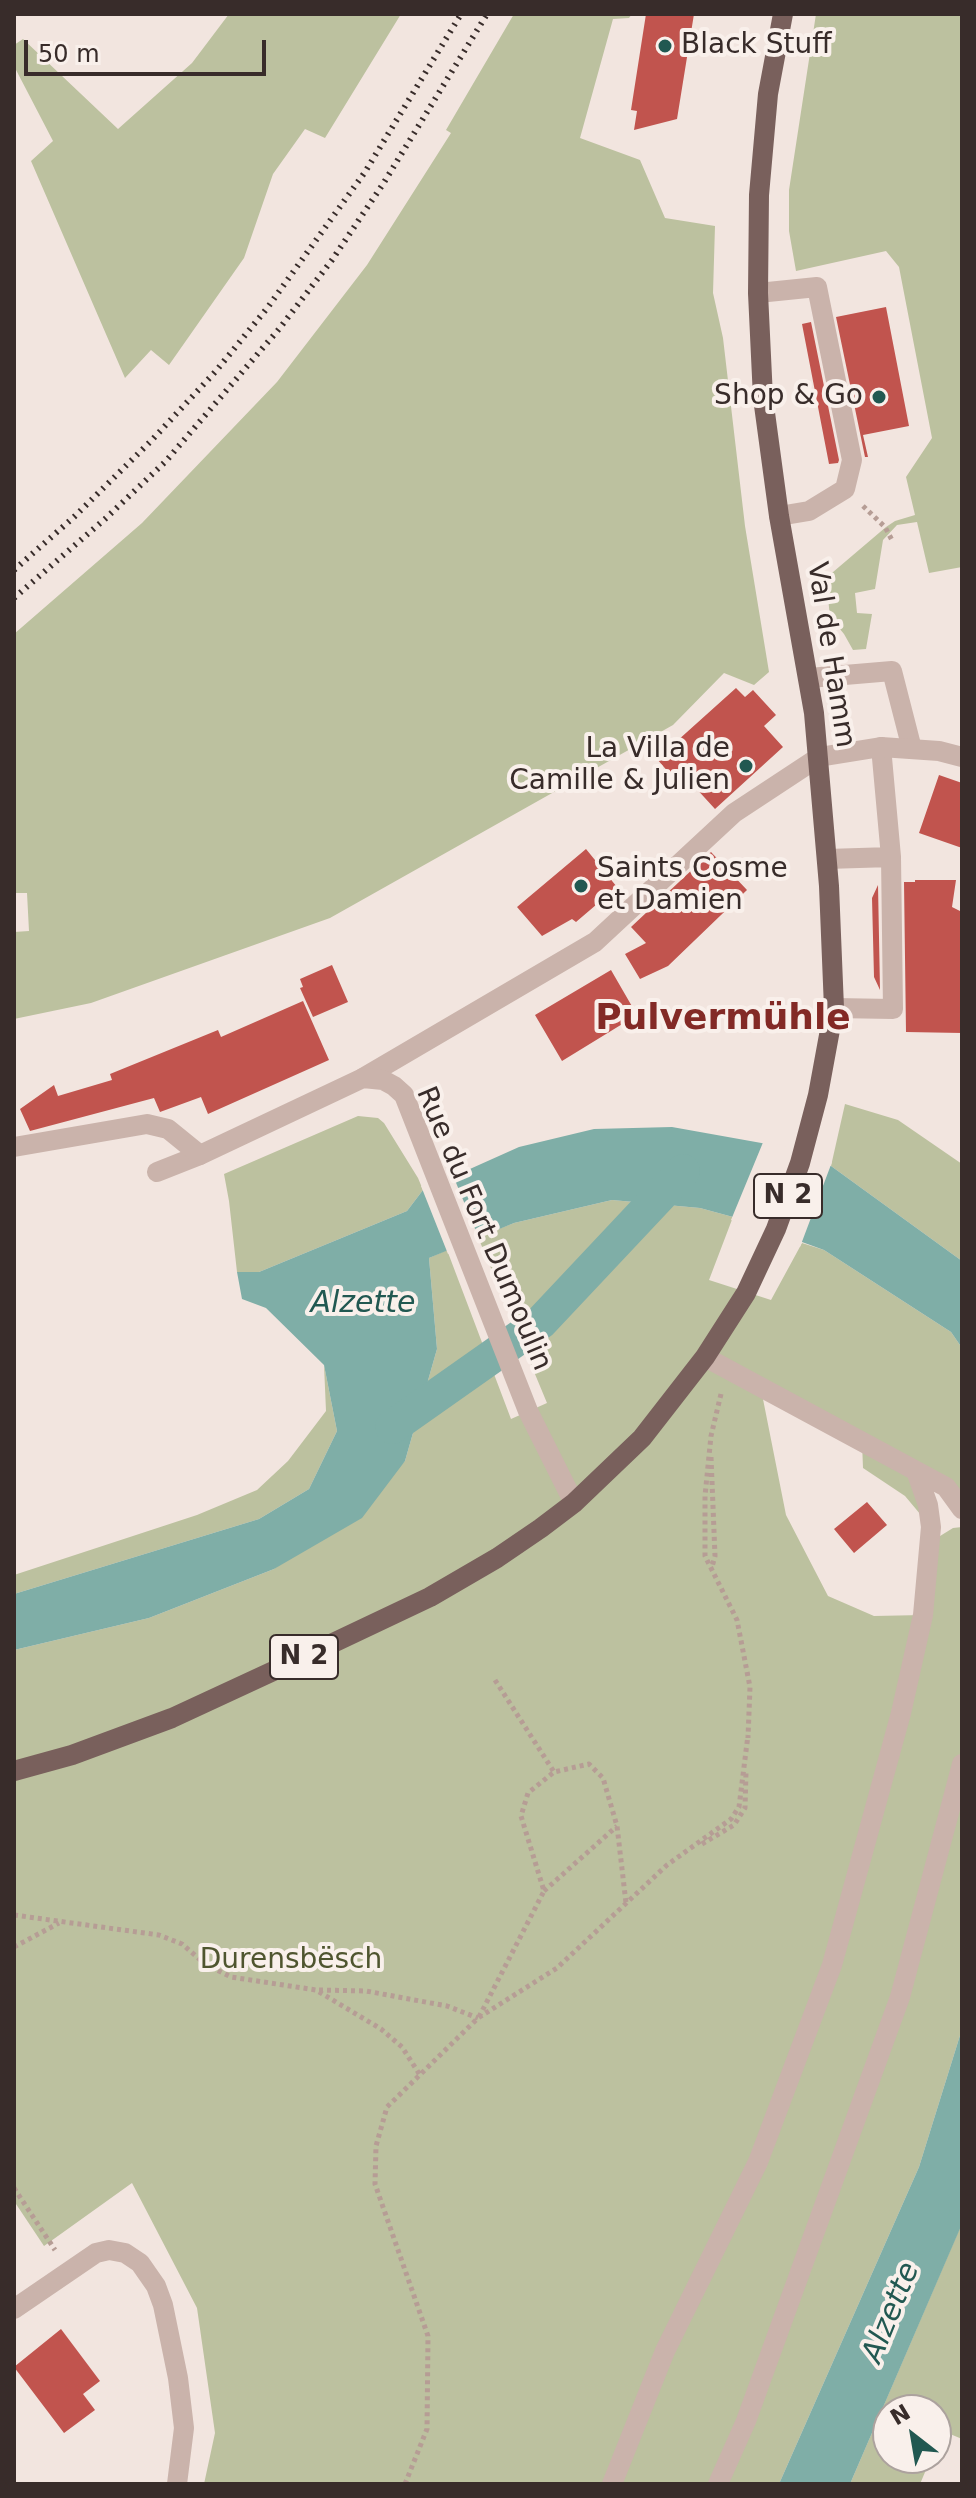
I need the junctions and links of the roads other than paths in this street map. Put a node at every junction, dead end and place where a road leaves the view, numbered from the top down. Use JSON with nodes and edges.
{"nodes":[{"id":1,"x":783,"y":14,"type":"edge"},
{"id":2,"x":758,"y":293,"type":"junction"},
{"id":3,"x":779,"y":516,"type":"junction"},
{"id":4,"x":809,"y":678,"type":"junction"},
{"id":5,"x":881,"y":747,"type":"junction"},
{"id":6,"x":912,"y":749,"type":"junction"},
{"id":7,"x":819,"y":757,"type":"junction"},
{"id":8,"x":962,"y":757,"type":"edge"},
{"id":9,"x":891,"y":857,"type":"junction"},
{"id":10,"x":827,"y":859,"type":"junction"},
{"id":11,"x":834,"y":1008,"type":"junction"},
{"id":12,"x":363,"y":1078,"type":"junction"},
{"id":13,"x":14,"y":1147,"type":"edge"},
{"id":14,"x":200,"y":1155,"type":"junction"},
{"id":15,"x":157,"y":1172,"type":"dead end"},
{"id":16,"x":705,"y":1357,"type":"junction"},
{"id":17,"x":916,"y":1471,"type":"junction"},
{"id":18,"x":574,"y":1503,"type":"junction"},
{"id":19,"x":962,"y":1509,"type":"edge"},
{"id":20,"x":962,"y":1764,"type":"edge"},
{"id":21,"x":14,"y":1771,"type":"edge"},
{"id":22,"x":14,"y":2309,"type":"edge"},
{"id":23,"x":177,"y":2484,"type":"edge"},
{"id":24,"x":612,"y":2484,"type":"edge"},
{"id":25,"x":718,"y":2484,"type":"edge"}],
"edges":[{"from":1,"to":2,"type":"main road","name":"Val de Hamm","number":"N 2"},
{"from":2,"to":3,"type":"main road","name":"Val de Hamm","number":"N 2"},
{"from":2,"to":3,"type":"street"},
{"from":3,"to":4,"type":"main road","name":"Val de Hamm","number":"N 2"},
{"from":4,"to":6,"type":"street"},
{"from":4,"to":7,"type":"main road","name":"Val de Hamm","number":"N 2"},
{"from":5,"to":6,"type":"street"},
{"from":5,"to":7,"type":"street"},
{"from":5,"to":9,"type":"street"},
{"from":6,"to":8,"type":"street"},
{"from":7,"to":10,"type":"main road","name":"Val de Hamm","number":"N 2"},
{"from":7,"to":12,"type":"street"},
{"from":9,"to":10,"type":"street"},
{"from":9,"to":11,"type":"street"},
{"from":10,"to":11,"type":"main road","name":"Val de Hamm","number":"N 2"},
{"from":11,"to":16,"type":"main road","name":"Val de Hamm","number":"N 2"},
{"from":12,"to":14,"type":"street"},
{"from":12,"to":18,"type":"street","name":"Rue du Fort Dumoulin"},
{"from":13,"to":14,"type":"street"},
{"from":14,"to":15,"type":"street"},
{"from":16,"to":17,"type":"street"},
{"from":16,"to":18,"type":"main road","number":"N 2"},
{"from":17,"to":19,"type":"street"},
{"from":17,"to":24,"type":"street"},
{"from":18,"to":21,"type":"main road","number":"N 2"},
{"from":20,"to":25,"type":"street"},
{"from":22,"to":23,"type":"street"}]}
